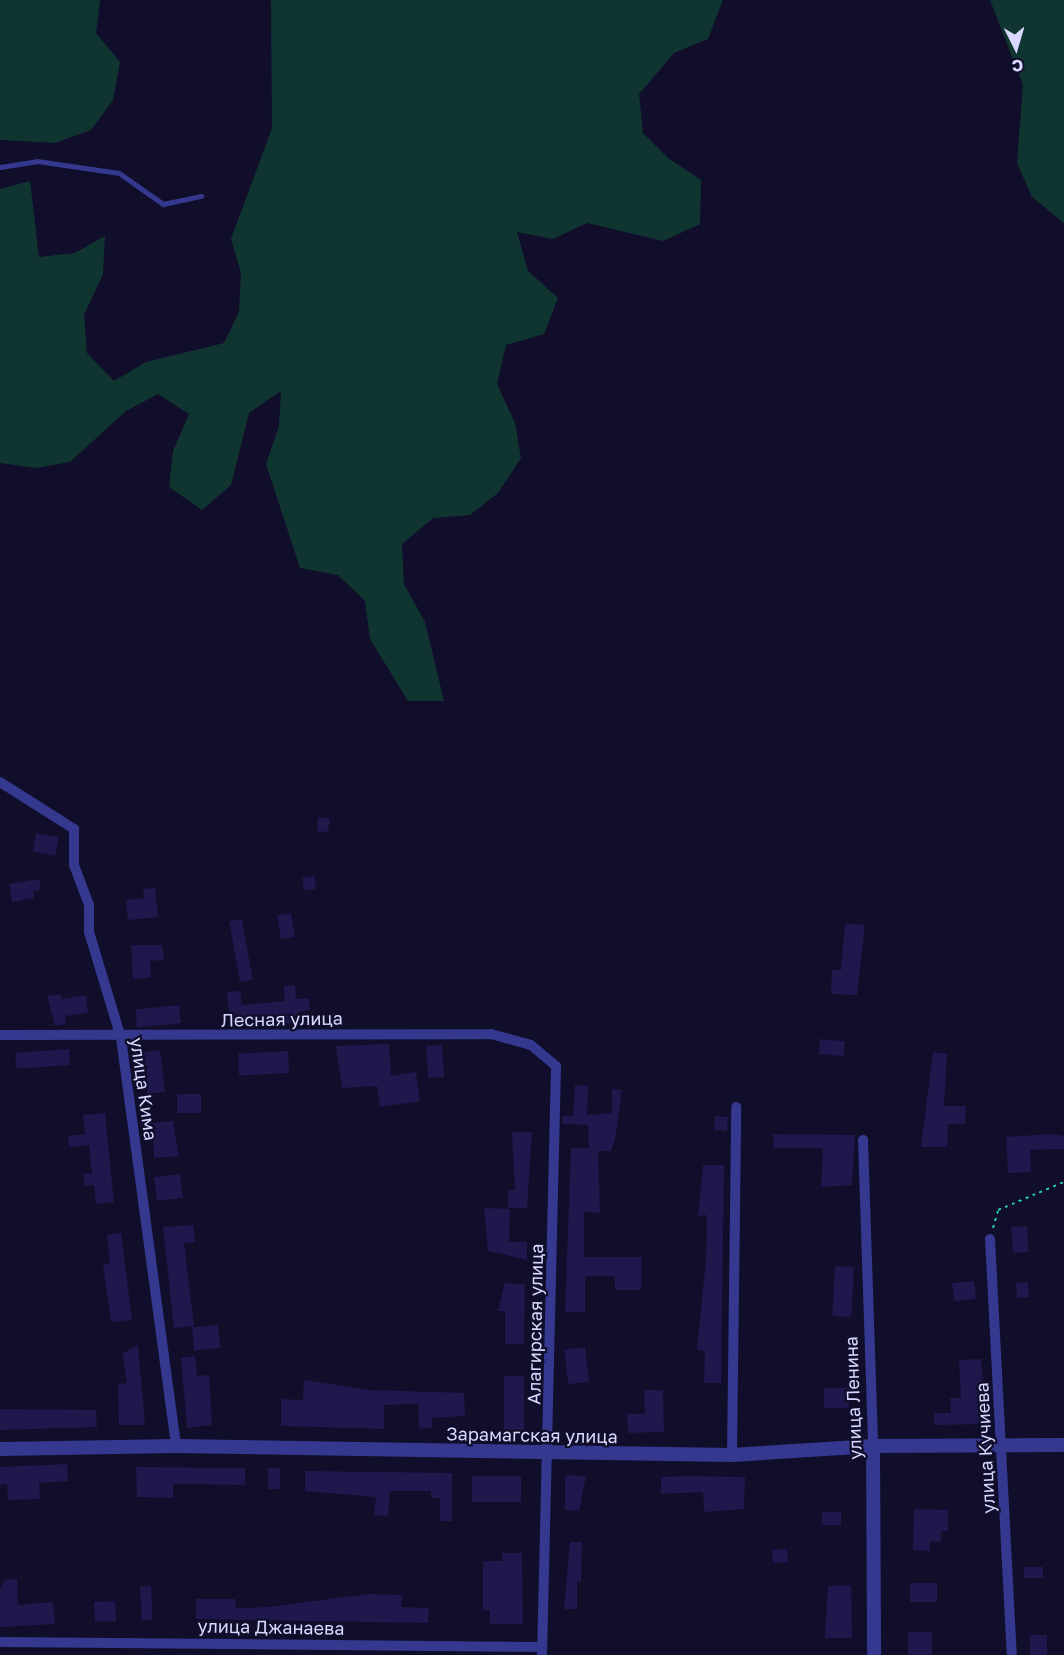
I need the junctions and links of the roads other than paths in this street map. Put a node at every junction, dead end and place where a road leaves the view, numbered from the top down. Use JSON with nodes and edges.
{"nodes":[{"id":1,"x":0,"y":167,"type":"edge"},
{"id":2,"x":201,"y":196,"type":"dead end"},
{"id":3,"x":0,"y":782,"type":"edge"},
{"id":4,"x":0,"y":1035,"type":"edge"},
{"id":5,"x":121,"y":1038,"type":"junction"},
{"id":6,"x":556,"y":1066,"type":"joint"},
{"id":7,"x":736,"y":1107,"type":"dead end"},
{"id":8,"x":863,"y":1140,"type":"dead end"},
{"id":9,"x":990,"y":1239,"type":"road end"},
{"id":10,"x":1002,"y":1444,"type":"junction"},
{"id":11,"x":1064,"y":1445,"type":"edge"},
{"id":12,"x":176,"y":1446,"type":"junction"},
{"id":13,"x":873,"y":1446,"type":"junction"},
{"id":14,"x":0,"y":1449,"type":"edge"},
{"id":15,"x":549,"y":1455,"type":"junction"},
{"id":16,"x":732,"y":1455,"type":"junction"},
{"id":17,"x":0,"y":1642,"type":"edge"},
{"id":18,"x":542,"y":1651,"type":"edge"},
{"id":19,"x":874,"y":1655,"type":"edge"},
{"id":20,"x":1012,"y":1655,"type":"edge"}],
"edges":[{"from":1,"to":2,"type":"lane"},
{"from":3,"to":5,"type":"street","name":"улица Кима"},
{"from":4,"to":5,"type":"street","name":"Лесная улица"},
{"from":5,"to":6,"type":"street","name":"Лесная улица"},
{"from":5,"to":12,"type":"street","name":"улица Кима"},
{"from":6,"to":15,"type":"street","name":"Алагирская улица"},
{"from":7,"to":16,"type":"street"},
{"from":8,"to":13,"type":"street","name":"улица Ленина"},
{"from":9,"to":10,"type":"street","name":"улица Кучиева"},
{"from":10,"to":11,"type":"street","name":"Зарамагская улица"},
{"from":10,"to":13,"type":"street","name":"Зарамагская улица"},
{"from":10,"to":20,"type":"street","name":"улица Кучиева"},
{"from":12,"to":14,"type":"street","name":"Зарамагская улица"},
{"from":12,"to":15,"type":"street","name":"Зарамагская улица"},
{"from":13,"to":16,"type":"street","name":"Зарамагская улица"},
{"from":13,"to":19,"type":"street","name":"улица Ленина"},
{"from":15,"to":16,"type":"street","name":"Зарамагская улица"},
{"from":15,"to":18,"type":"street","name":"Алагирская улица"},
{"from":17,"to":18,"type":"street","name":"улица Джанаева"}]}
